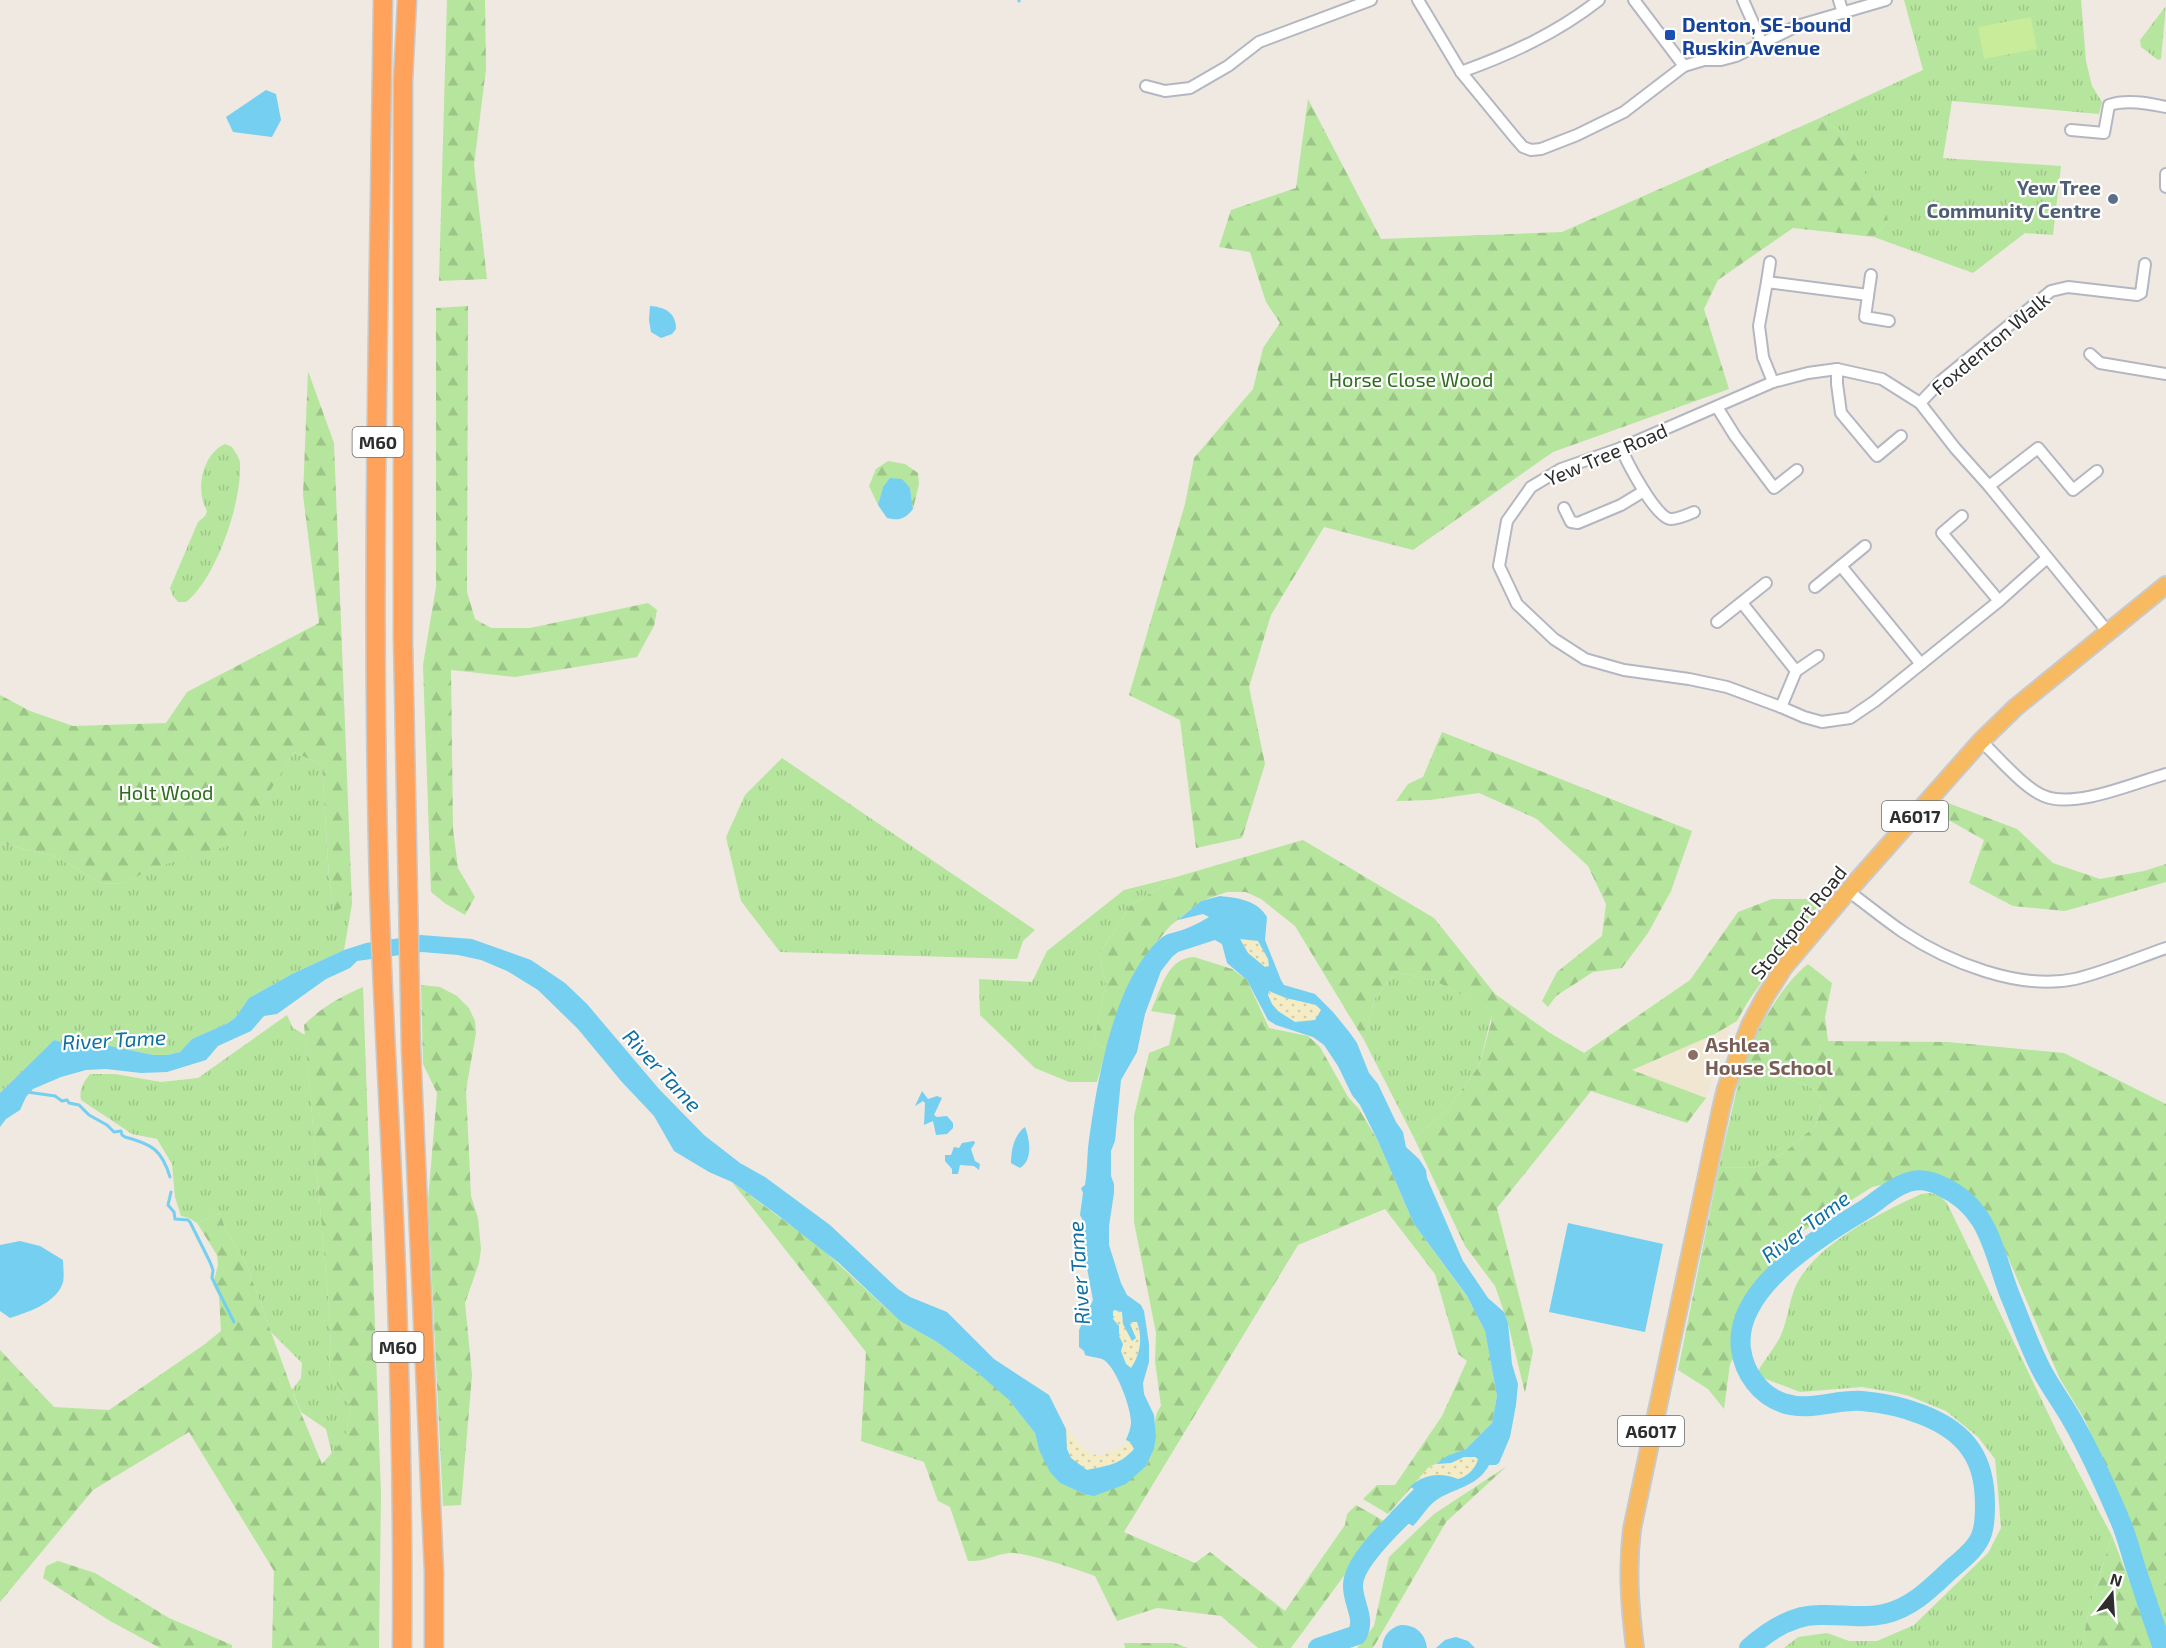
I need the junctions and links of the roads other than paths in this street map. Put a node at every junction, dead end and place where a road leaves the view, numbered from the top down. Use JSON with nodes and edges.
{"nodes":[{"id":1,"x":383,"y":0,"type":"edge"},
{"id":2,"x":407,"y":0,"type":"edge"},
{"id":3,"x":1371,"y":0,"type":"edge"},
{"id":4,"x":1418,"y":0,"type":"edge"},
{"id":5,"x":1599,"y":0,"type":"edge"},
{"id":6,"x":1634,"y":0,"type":"edge"},
{"id":7,"x":1743,"y":0,"type":"edge"},
{"id":8,"x":1839,"y":0,"type":"edge"},
{"id":9,"x":1886,"y":0,"type":"edge"},
{"id":10,"x":1843,"y":13,"type":"junction"},
{"id":11,"x":1762,"y":43,"type":"junction"},
{"id":12,"x":1684,"y":66,"type":"junction"},
{"id":13,"x":1461,"y":72,"type":"junction"},
{"id":14,"x":1146,"y":86,"type":"dead end"},
{"id":15,"x":2166,"y":107,"type":"edge"},
{"id":16,"x":2071,"y":130,"type":"dead end"},
{"id":17,"x":2166,"y":174,"type":"edge"},
{"id":18,"x":2166,"y":187,"type":"edge"},
{"id":19,"x":1770,"y":262,"type":"dead end"},
{"id":20,"x":2145,"y":264,"type":"dead end"},
{"id":21,"x":1870,"y":274,"type":"dead end"},
{"id":22,"x":1767,"y":282,"type":"junction"},
{"id":23,"x":1868,"y":295,"type":"junction"},
{"id":24,"x":1889,"y":321,"type":"dead end"},
{"id":25,"x":2090,"y":354,"type":"dead end"},
{"id":26,"x":1838,"y":369,"type":"junction"},
{"id":27,"x":2166,"y":375,"type":"edge"},
{"id":28,"x":1773,"y":382,"type":"junction"},
{"id":29,"x":1920,"y":403,"type":"junction"},
{"id":30,"x":1718,"y":407,"type":"junction"},
{"id":31,"x":1901,"y":436,"type":"dead end"},
{"id":32,"x":1621,"y":448,"type":"junction"},
{"id":33,"x":1797,"y":470,"type":"dead end"},
{"id":34,"x":2097,"y":471,"type":"dead end"},
{"id":35,"x":1989,"y":486,"type":"junction"},
{"id":36,"x":1644,"y":491,"type":"junction"},
{"id":37,"x":1564,"y":508,"type":"dead end"},
{"id":38,"x":1694,"y":512,"type":"dead end"},
{"id":39,"x":1962,"y":516,"type":"dead end"},
{"id":40,"x":1865,"y":546,"type":"dead end"},
{"id":41,"x":2047,"y":558,"type":"junction"},
{"id":42,"x":1841,"y":566,"type":"junction"},
{"id":43,"x":1766,"y":583,"type":"dead end"},
{"id":44,"x":2166,"y":585,"type":"edge"},
{"id":45,"x":1815,"y":587,"type":"dead end"},
{"id":46,"x":1999,"y":601,"type":"junction"},
{"id":47,"x":1742,"y":603,"type":"junction"},
{"id":48,"x":1717,"y":622,"type":"dead end"},
{"id":49,"x":2108,"y":632,"type":"junction"},
{"id":50,"x":1818,"y":656,"type":"dead end"},
{"id":51,"x":1921,"y":664,"type":"junction"},
{"id":52,"x":1796,"y":671,"type":"junction"},
{"id":53,"x":1781,"y":707,"type":"junction"},
{"id":54,"x":1981,"y":741,"type":"junction"},
{"id":55,"x":2166,"y":774,"type":"edge"},
{"id":56,"x":1848,"y":891,"type":"junction"},
{"id":57,"x":2166,"y":948,"type":"edge"},
{"id":58,"x":402,"y":1648,"type":"edge"},
{"id":59,"x":434,"y":1648,"type":"edge"},
{"id":60,"x":1635,"y":1648,"type":"edge"}],
"edges":[{"from":1,"to":58,"type":"highway","number":"M60"},
{"from":2,"to":59,"type":"highway","number":"M60"},
{"from":3,"to":14,"type":"street"},
{"from":4,"to":13,"type":"street"},
{"from":5,"to":13,"type":"street"},
{"from":6,"to":12,"type":"street"},
{"from":7,"to":11,"type":"street"},
{"from":8,"to":10,"type":"street"},
{"from":9,"to":10,"type":"street"},
{"from":10,"to":11,"type":"street"},
{"from":11,"to":12,"type":"street"},
{"from":12,"to":13,"type":"street"},
{"from":15,"to":16,"type":"street"},
{"from":17,"to":18,"type":"street"},
{"from":19,"to":22,"type":"street"},
{"from":20,"to":29,"type":"street","name":"Foxdenton Walk"},
{"from":21,"to":23,"type":"street"},
{"from":22,"to":23,"type":"street"},
{"from":22,"to":28,"type":"street"},
{"from":23,"to":24,"type":"street"},
{"from":25,"to":27,"type":"street"},
{"from":26,"to":28,"type":"street","name":"Yew Tree Road"},
{"from":26,"to":29,"type":"street","name":"Yew Tree Road"},
{"from":26,"to":31,"type":"street"},
{"from":28,"to":30,"type":"street","name":"Yew Tree Road"},
{"from":29,"to":35,"type":"street","name":"Yew Tree Road"},
{"from":30,"to":32,"type":"street","name":"Yew Tree Road"},
{"from":30,"to":33,"type":"street"},
{"from":32,"to":36,"type":"street"},
{"from":32,"to":53,"type":"street","name":"Yew Tree Road"},
{"from":34,"to":35,"type":"street"},
{"from":35,"to":41,"type":"street","name":"Yew Tree Road"},
{"from":36,"to":37,"type":"street"},
{"from":36,"to":38,"type":"street"},
{"from":39,"to":46,"type":"street"},
{"from":40,"to":42,"type":"street"},
{"from":41,"to":46,"type":"street","name":"Yew Tree Road"},
{"from":41,"to":49,"type":"street","name":"Yew Tree Road"},
{"from":42,"to":45,"type":"street"},
{"from":42,"to":51,"type":"street"},
{"from":43,"to":47,"type":"street"},
{"from":44,"to":49,"type":"highway","name":"Stockport Road","number":"A6017"},
{"from":46,"to":51,"type":"street","name":"Yew Tree Road"},
{"from":47,"to":48,"type":"street"},
{"from":47,"to":52,"type":"street"},
{"from":49,"to":54,"type":"highway","name":"Stockport Road","number":"A6017"},
{"from":50,"to":52,"type":"street"},
{"from":51,"to":53,"type":"street","name":"Yew Tree Road"},
{"from":52,"to":53,"type":"street"},
{"from":54,"to":55,"type":"street"},
{"from":54,"to":56,"type":"highway","name":"Stockport Road","number":"A6017"},
{"from":56,"to":57,"type":"street"},
{"from":56,"to":60,"type":"highway","name":"Stockport Road","number":"A6017"}]}
